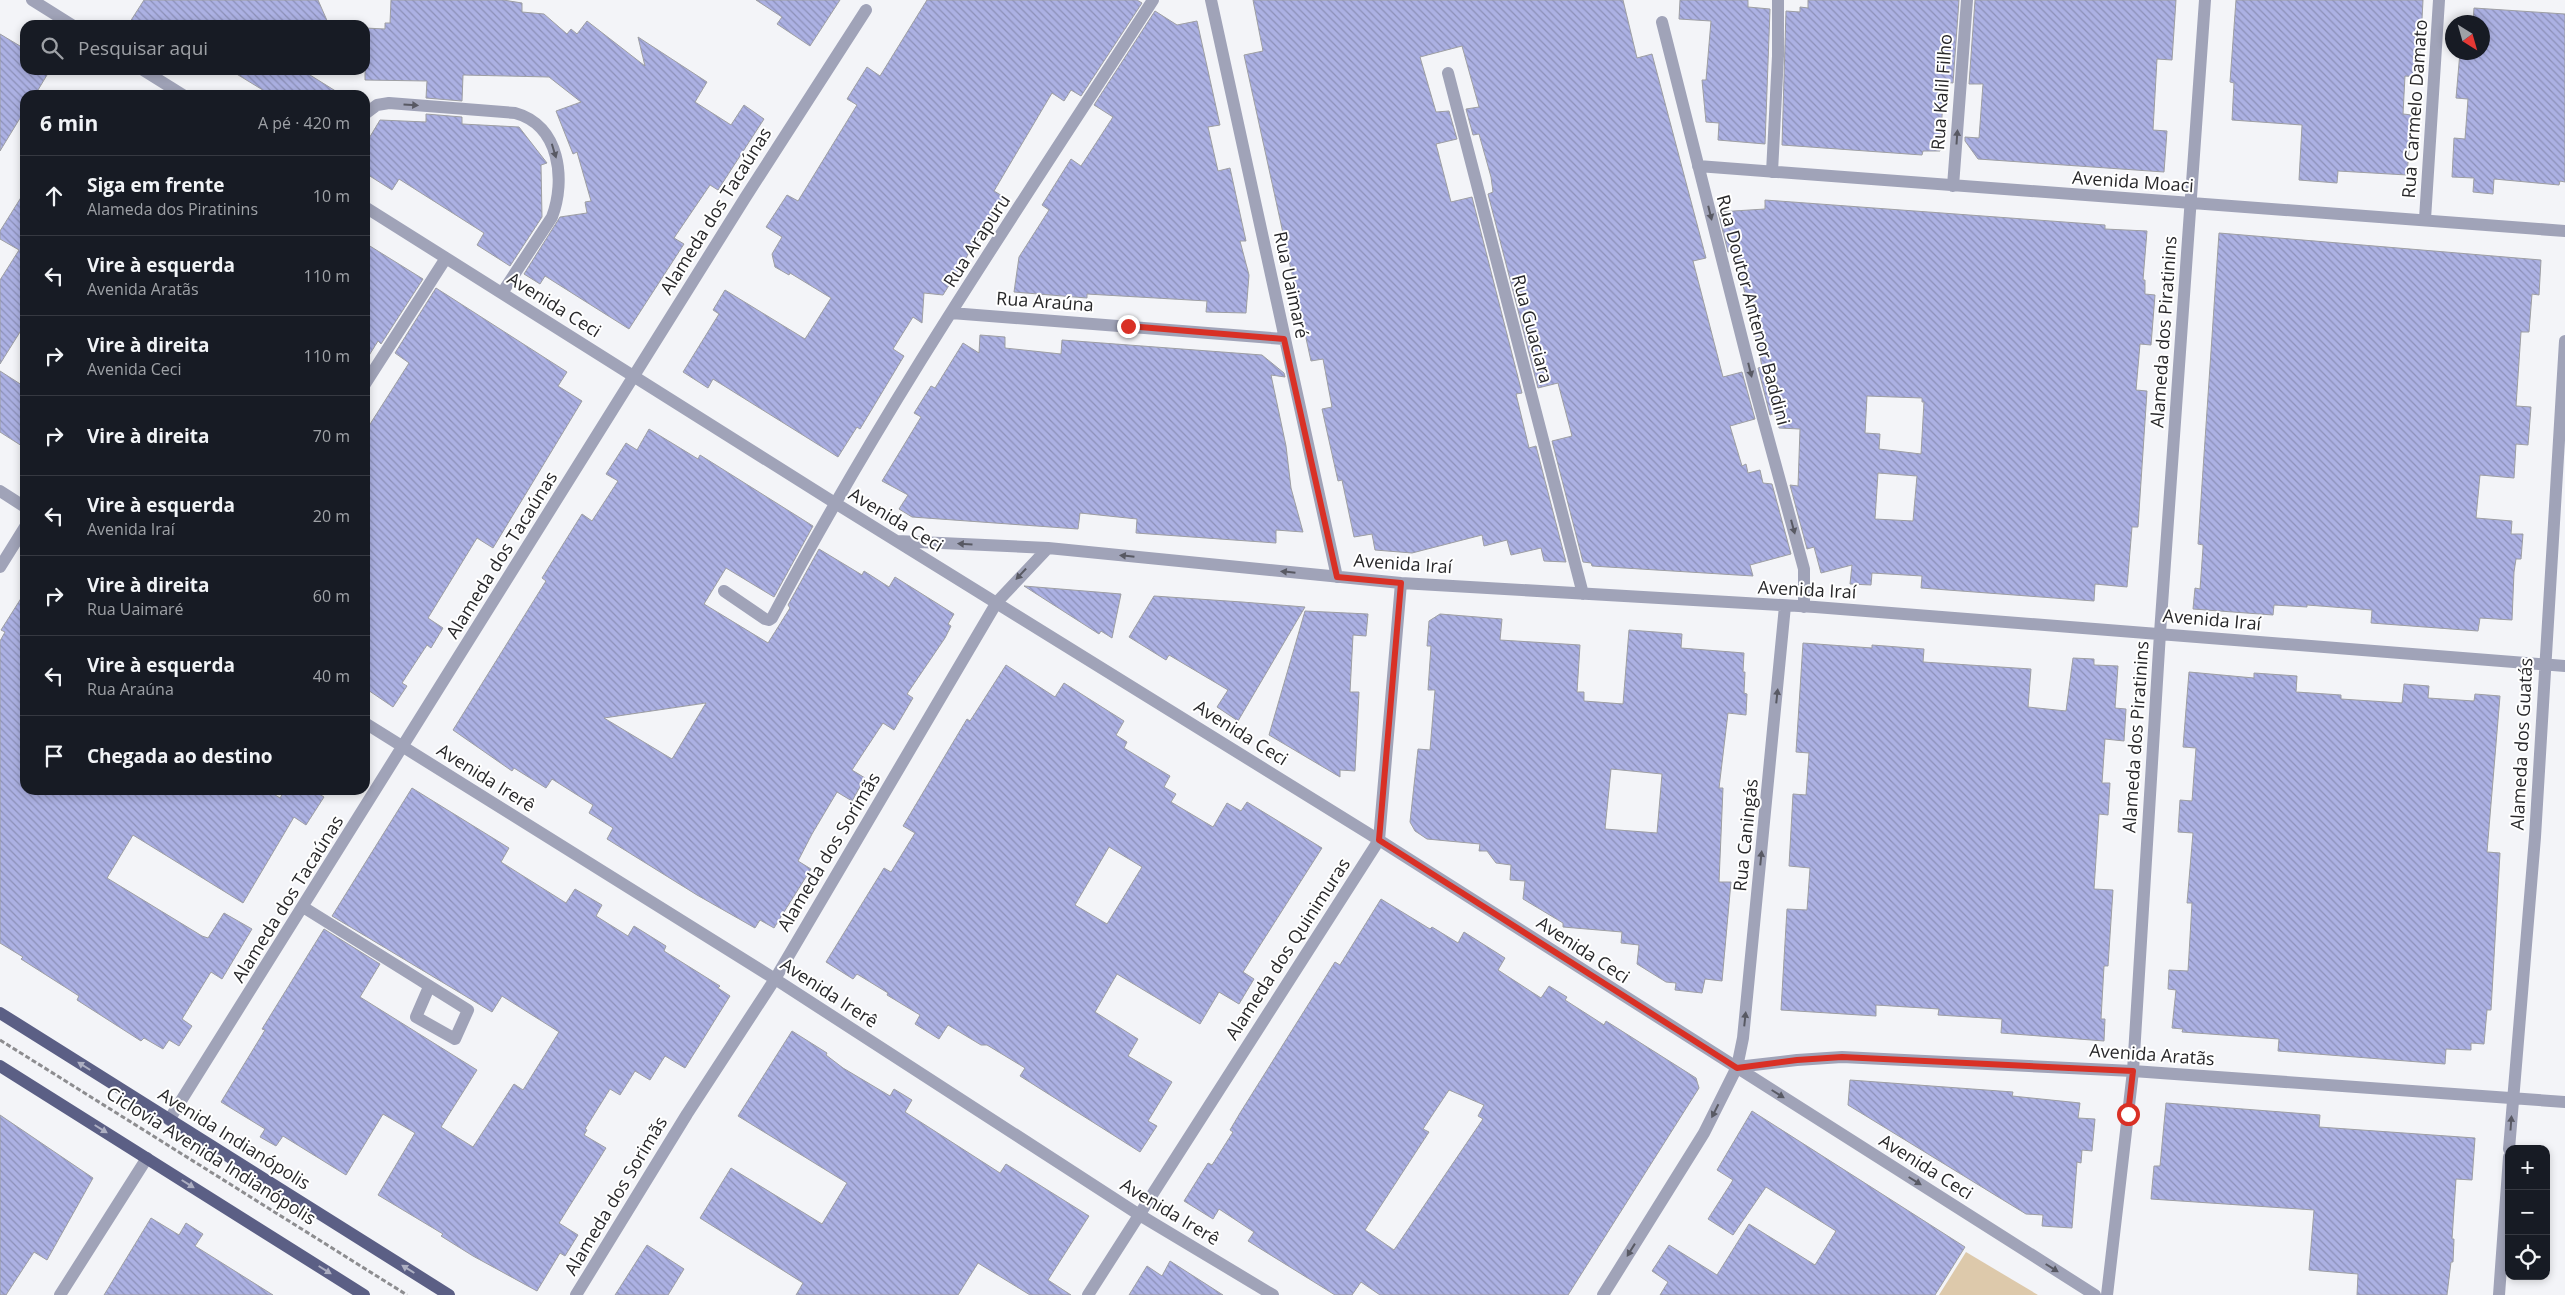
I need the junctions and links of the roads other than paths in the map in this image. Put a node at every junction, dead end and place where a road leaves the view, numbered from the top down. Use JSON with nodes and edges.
{"nodes":[{"id":1,"x":32,"y":0,"type":"edge"},
{"id":2,"x":1153,"y":0,"type":"edge"},
{"id":3,"x":1211,"y":0,"type":"edge"},
{"id":4,"x":1778,"y":0,"type":"edge"},
{"id":5,"x":1967,"y":0,"type":"edge"},
{"id":6,"x":2205,"y":0,"type":"edge"},
{"id":7,"x":2439,"y":0,"type":"edge"},
{"id":8,"x":866,"y":10,"type":"dead end"},
{"id":9,"x":64,"y":20,"type":"edge"},
{"id":10,"x":1662,"y":22,"type":"dead end"},
{"id":11,"x":1448,"y":73,"type":"dead end"},
{"id":12,"x":151,"y":75,"type":"edge"},
{"id":13,"x":175,"y":90,"type":"edge"},
{"id":14,"x":370,"y":110,"type":"edge"},
{"id":15,"x":1698,"y":166,"type":"junction"},
{"id":16,"x":1772,"y":172,"type":"junction"},
{"id":17,"x":1953,"y":186,"type":"junction"},
{"id":18,"x":2191,"y":204,"type":"junction"},
{"id":19,"x":370,"y":209,"type":"edge"},
{"id":20,"x":2425,"y":219,"type":"junction"},
{"id":21,"x":2565,"y":231,"type":"edge"},
{"id":22,"x":446,"y":258,"type":"junction"},
{"id":23,"x":502,"y":293,"type":"junction"},
{"id":24,"x":952,"y":313,"type":"junction"},
{"id":25,"x":1284,"y":339,"type":"junction"},
{"id":26,"x":2565,"y":341,"type":"edge"},
{"id":27,"x":634,"y":375,"type":"junction"},
{"id":28,"x":370,"y":376,"type":"edge"},
{"id":29,"x":2561,"y":478,"type":"edge"},
{"id":30,"x":0,"y":491,"type":"edge"},
{"id":31,"x":834,"y":503,"type":"junction"},
{"id":32,"x":20,"y":504,"type":"edge"},
{"id":33,"x":20,"y":535,"type":"edge"},
{"id":34,"x":897,"y":540,"type":"junction"},
{"id":35,"x":1048,"y":548,"type":"junction"},
{"id":36,"x":0,"y":567,"type":"edge"},
{"id":37,"x":1337,"y":577,"type":"junction"},
{"id":38,"x":1401,"y":583,"type":"junction"},
{"id":39,"x":724,"y":591,"type":"dead end"},
{"id":40,"x":1583,"y":594,"type":"junction"},
{"id":41,"x":997,"y":602,"type":"junction"},
{"id":42,"x":1785,"y":606,"type":"junction"},
{"id":43,"x":1804,"y":607,"type":"junction"},
{"id":44,"x":2160,"y":633,"type":"junction"},
{"id":45,"x":2544,"y":665,"type":"junction"},
{"id":46,"x":2565,"y":666,"type":"edge"},
{"id":47,"x":370,"y":726,"type":"edge"},
{"id":48,"x":404,"y":747,"type":"junction"},
{"id":49,"x":1379,"y":840,"type":"junction"},
{"id":50,"x":303,"y":907,"type":"junction"},
{"id":51,"x":775,"y":979,"type":"junction"},
{"id":52,"x":429,"y":987,"type":"dead end"},
{"id":53,"x":0,"y":1013,"type":"edge"},
{"id":54,"x":0,"y":1066,"type":"edge"},
{"id":55,"x":1737,"y":1068,"type":"junction"},
{"id":56,"x":2133,"y":1071,"type":"junction"},
{"id":57,"x":2513,"y":1098,"type":"junction"},
{"id":58,"x":2565,"y":1102,"type":"edge"},
{"id":59,"x":170,"y":1120,"type":"junction"},
{"id":60,"x":2509,"y":1145,"type":"edge"},
{"id":61,"x":147,"y":1158,"type":"junction"},
{"id":62,"x":2506,"y":1190,"type":"edge"},
{"id":63,"x":1138,"y":1214,"type":"junction"},
{"id":64,"x":60,"y":1295,"type":"edge"},
{"id":65,"x":364,"y":1295,"type":"edge"},
{"id":66,"x":449,"y":1295,"type":"edge"},
{"id":67,"x":576,"y":1295,"type":"edge"},
{"id":68,"x":1088,"y":1295,"type":"edge"},
{"id":69,"x":1273,"y":1295,"type":"edge"},
{"id":70,"x":1603,"y":1295,"type":"edge"},
{"id":71,"x":2095,"y":1295,"type":"edge"},
{"id":72,"x":2107,"y":1295,"type":"edge"},
{"id":73,"x":2498,"y":1295,"type":"edge"}],
"edges":[{"from":1,"to":9,"type":"street"},
{"from":2,"to":24,"type":"street","name":"Rua Arapuru"},
{"from":3,"to":25,"type":"street","name":"Rua Uaimaré"},
{"from":4,"to":16,"type":"street"},
{"from":17,"to":5,"type":"street","name":"Rua Kalil Filho","one_way":true},
{"from":6,"to":18,"type":"street","name":"Alameda dos Piratinins"},
{"from":7,"to":20,"type":"street","name":"Rua Carmelo Damato"},
{"from":8,"to":27,"type":"street","name":"Alameda dos Tacaúnas"},
{"from":10,"to":15,"type":"street","name":"Rua Doutor Antenor Baddini"},
{"from":11,"to":40,"type":"street","name":"Rua Guaciara"},
{"from":12,"to":13,"type":"street"},
{"from":14,"to":23,"type":"street","one_way":true},
{"from":15,"to":16,"type":"street","name":"Avenida Moaci"},
{"from":15,"to":43,"type":"street","name":"Rua Doutor Antenor Baddini","one_way":true},
{"from":16,"to":17,"type":"street","name":"Avenida Moaci"},
{"from":17,"to":18,"type":"street","name":"Avenida Moaci"},
{"from":18,"to":20,"type":"street","name":"Avenida Moaci"},
{"from":18,"to":44,"type":"street","name":"Alameda dos Piratinins"},
{"from":19,"to":22,"type":"street","name":"Avenida Ceci"},
{"from":20,"to":21,"type":"street","name":"Avenida Moaci"},
{"from":22,"to":23,"type":"street","name":"Avenida Ceci"},
{"from":22,"to":28,"type":"street"},
{"from":23,"to":27,"type":"street","name":"Avenida Ceci"},
{"from":24,"to":25,"type":"street","name":"Rua Araúna"},
{"from":24,"to":31,"type":"street","name":"Rua Arapuru"},
{"from":25,"to":37,"type":"street","name":"Rua Uaimaré"},
{"from":26,"to":29,"type":"street","name":"Alameda dos Guatás"},
{"from":27,"to":31,"type":"street","name":"Avenida Ceci"},
{"from":27,"to":48,"type":"street","name":"Alameda dos Tacaúnas"},
{"from":29,"to":45,"type":"street","name":"Alameda dos Guatás"},
{"from":30,"to":32,"type":"street"},
{"from":31,"to":34,"type":"street","name":"Avenida Ceci"},
{"from":31,"to":39,"type":"street","name":"Rua Arapuru"},
{"from":33,"to":36,"type":"street"},
{"from":35,"to":34,"type":"street","name":"Avenida Iraí","one_way":true},
{"from":34,"to":41,"type":"street","name":"Avenida Ceci"},
{"from":37,"to":35,"type":"street","name":"Avenida Iraí","one_way":true},
{"from":35,"to":41,"type":"street","one_way":true},
{"from":37,"to":38,"type":"street","name":"Avenida Iraí"},
{"from":38,"to":40,"type":"street","name":"Avenida Iraí"},
{"from":38,"to":49,"type":"street","name":"Alameda dos Quinimuras"},
{"from":40,"to":42,"type":"street","name":"Avenida Iraí"},
{"from":41,"to":49,"type":"street","name":"Avenida Ceci"},
{"from":41,"to":51,"type":"street","name":"Alameda dos Sorimãs"},
{"from":42,"to":43,"type":"street","name":"Avenida Iraí"},
{"from":55,"to":42,"type":"street","name":"Rua Caningás","one_way":true},
{"from":43,"to":44,"type":"street","name":"Avenida Iraí"},
{"from":44,"to":45,"type":"street","name":"Avenida Iraí"},
{"from":44,"to":56,"type":"street","name":"Alameda dos Piratinins"},
{"from":45,"to":46,"type":"street","name":"Avenida Iraí"},
{"from":45,"to":57,"type":"street","name":"Alameda dos Guatás"},
{"from":47,"to":48,"type":"street","name":"Avenida Irerê"},
{"from":48,"to":50,"type":"street","name":"Alameda dos Tacaúnas"},
{"from":48,"to":51,"type":"street","name":"Avenida Irerê"},
{"from":49,"to":55,"type":"street","name":"Avenida Ceci"},
{"from":49,"to":63,"type":"street","name":"Alameda dos Quinimuras"},
{"from":50,"to":52,"type":"street"},
{"from":50,"to":59,"type":"street","name":"Alameda dos Tacaúnas"},
{"from":51,"to":63,"type":"street","name":"Avenida Irerê"},
{"from":51,"to":67,"type":"street","name":"Alameda dos Sorimãs"},
{"from":59,"to":53,"type":"main road","name":"Avenida Indianópolis","one_way":true},
{"from":54,"to":61,"type":"main road","one_way":true},
{"from":55,"to":56,"type":"street","name":"Avenida Aratãs"},
{"from":55,"to":70,"type":"street","name":"Rua Caningás","one_way":true},
{"from":55,"to":71,"type":"street","name":"Avenida Ceci","one_way":true},
{"from":56,"to":57,"type":"street","name":"Avenida Aratãs"},
{"from":56,"to":72,"type":"street","name":"Alameda dos Piratinins"},
{"from":57,"to":58,"type":"street","name":"Avenida Aratãs"},
{"from":60,"to":57,"type":"street","name":"Alameda dos Guatás","one_way":true},
{"from":66,"to":59,"type":"main road","name":"Avenida Indianópolis","one_way":true},
{"from":61,"to":64,"type":"street"},
{"from":61,"to":65,"type":"main road","one_way":true},
{"from":62,"to":73,"type":"street"},
{"from":63,"to":68,"type":"street","name":"Alameda dos Quinimuras"},
{"from":63,"to":69,"type":"street","name":"Avenida Irerê"}]}
